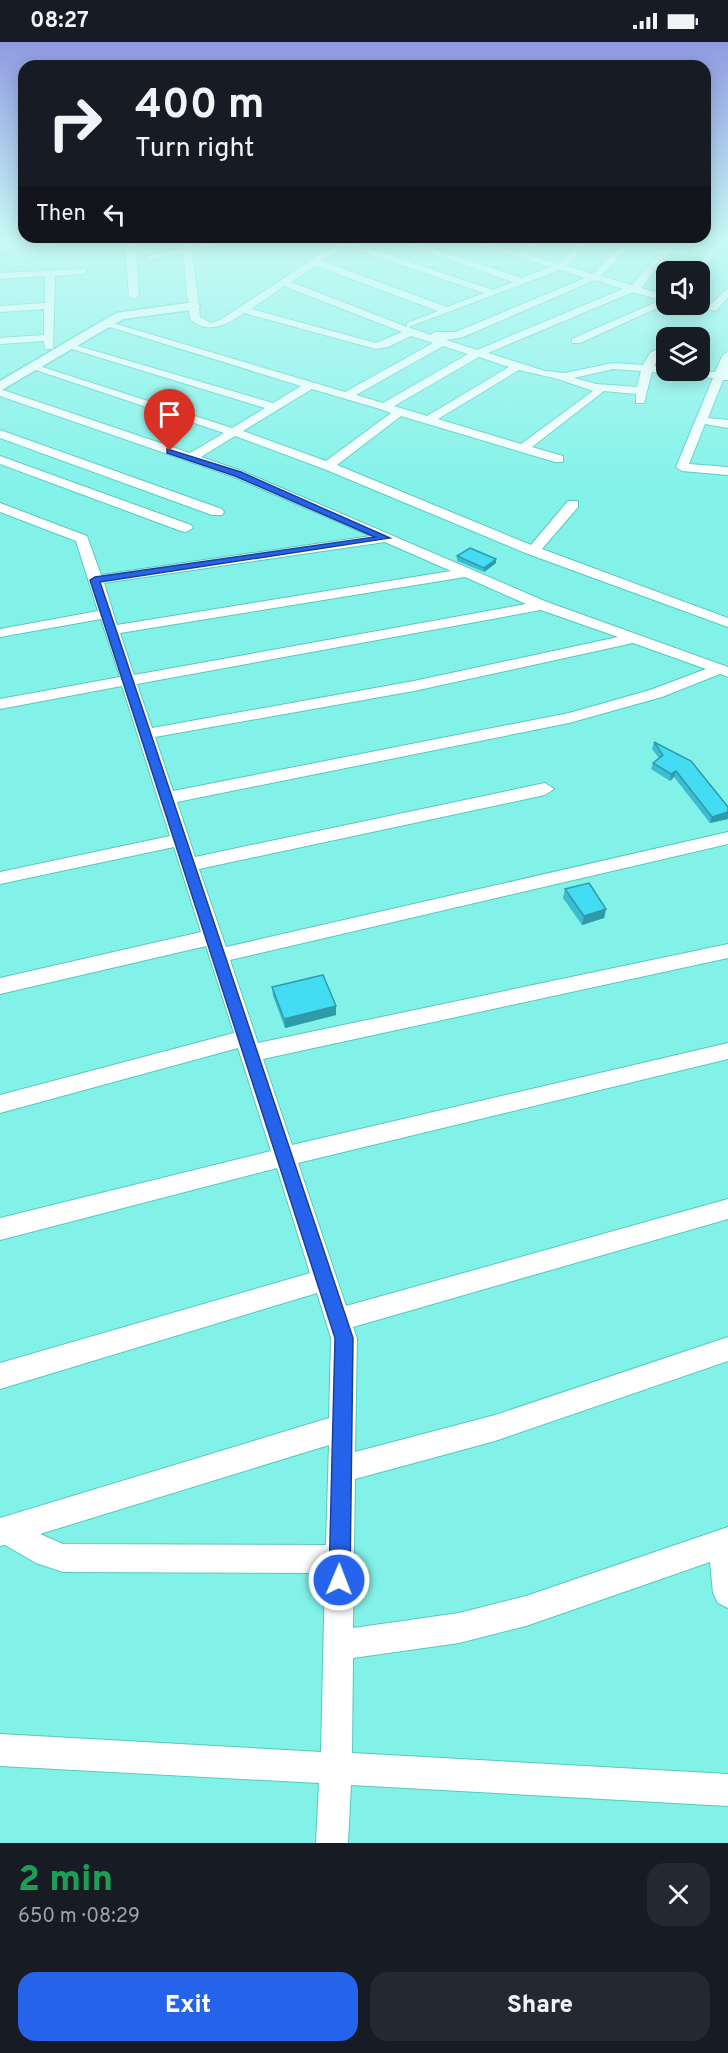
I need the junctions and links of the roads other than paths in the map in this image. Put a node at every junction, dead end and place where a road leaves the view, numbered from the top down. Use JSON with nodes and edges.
{"nodes":[{"id":1,"x":49,"y":324,"type":"edge"},
{"id":2,"x":105,"y":324,"type":"joint"},
{"id":3,"x":295,"y":324,"type":"edge"},
{"id":4,"x":397,"y":324,"type":"edge"},
{"id":5,"x":420,"y":324,"type":"edge"},
{"id":6,"x":485,"y":324,"type":"edge"},
{"id":7,"x":549,"y":324,"type":"edge"},
{"id":8,"x":614,"y":324,"type":"edge"},
{"id":9,"x":410,"y":329,"type":"junction"},
{"id":10,"x":0,"y":341,"type":"edge"},
{"id":11,"x":576,"y":342,"type":"dead end"},
{"id":12,"x":441,"y":343,"type":"junction"},
{"id":13,"x":67,"y":346,"type":"junction"},
{"id":14,"x":476,"y":354,"type":"junction"},
{"id":15,"x":656,"y":354,"type":"edge"},
{"id":16,"x":728,"y":355,"type":"edge"},
{"id":17,"x":32,"y":367,"type":"junction"},
{"id":18,"x":516,"y":367,"type":"junction"},
{"id":19,"x":647,"y":368,"type":"junction"},
{"id":20,"x":656,"y":369,"type":"edge"},
{"id":21,"x":556,"y":376,"type":"junction"},
{"id":22,"x":723,"y":376,"type":"edge"},
{"id":23,"x":312,"y":384,"type":"junction"},
{"id":24,"x":0,"y":387,"type":"edge"},
{"id":25,"x":595,"y":387,"type":"junction"},
{"id":26,"x":0,"y":392,"type":"edge"},
{"id":27,"x":347,"y":395,"type":"junction"},
{"id":28,"x":275,"y":407,"type":"junction"},
{"id":29,"x":384,"y":407,"type":"junction"},
{"id":30,"x":400,"y":411,"type":"junction"},
{"id":31,"x":429,"y":420,"type":"junction"},
{"id":32,"x":700,"y":420,"type":"junction"},
{"id":33,"x":728,"y":424,"type":"edge"},
{"id":34,"x":234,"y":432,"type":"junction"},
{"id":35,"x":0,"y":434,"type":"edge"},
{"id":36,"x":524,"y":448,"type":"junction"},
{"id":37,"x":191,"y":458,"type":"junction"},
{"id":38,"x":559,"y":459,"type":"dead end"},
{"id":39,"x":0,"y":460,"type":"edge"},
{"id":40,"x":328,"y":466,"type":"junction"},
{"id":41,"x":728,"y":471,"type":"edge"},
{"id":42,"x":573,"y":504,"type":"dead end"},
{"id":43,"x":0,"y":507,"type":"edge"},
{"id":44,"x":217,"y":512,"type":"dead end"},
{"id":45,"x":186,"y":528,"type":"dead end"},
{"id":46,"x":386,"y":538,"type":"junction"},
{"id":47,"x":533,"y":551,"type":"junction"},
{"id":48,"x":465,"y":573,"type":"junction"},
{"id":49,"x":95,"y":580,"type":"junction"},
{"id":50,"x":542,"y":605,"type":"junction"},
{"id":51,"x":109,"y":622,"type":"junction"},
{"id":52,"x":728,"y":623,"type":"edge"},
{"id":53,"x":0,"y":633,"type":"edge"},
{"id":54,"x":632,"y":639,"type":"junction"},
{"id":55,"x":723,"y":670,"type":"edge"},
{"id":56,"x":127,"y":680,"type":"junction"},
{"id":57,"x":0,"y":704,"type":"edge"},
{"id":58,"x":145,"y":734,"type":"junction"},
{"id":59,"x":545,"y":789,"type":"dead end"},
{"id":60,"x":166,"y":798,"type":"junction"},
{"id":61,"x":728,"y":838,"type":"edge"},
{"id":62,"x":180,"y":840,"type":"junction"},
{"id":63,"x":188,"y":865,"type":"junction"},
{"id":64,"x":0,"y":878,"type":"edge"},
{"id":65,"x":215,"y":946,"type":"junction"},
{"id":66,"x":728,"y":951,"type":"edge"},
{"id":67,"x":0,"y":986,"type":"edge"},
{"id":68,"x":247,"y":1046,"type":"junction"},
{"id":69,"x":728,"y":1051,"type":"edge"},
{"id":70,"x":0,"y":1104,"type":"edge"},
{"id":71,"x":284,"y":1157,"type":"junction"},
{"id":72,"x":728,"y":1209,"type":"edge"},
{"id":73,"x":0,"y":1229,"type":"edge"},
{"id":74,"x":324,"y":1280,"type":"junction"},
{"id":75,"x":338,"y":1320,"type":"junction"},
{"id":76,"x":728,"y":1349,"type":"edge"},
{"id":77,"x":0,"y":1376,"type":"edge"},
{"id":78,"x":342,"y":1427,"type":"junction"},
{"id":79,"x":341,"y":1469,"type":"junction"},
{"id":80,"x":3,"y":1531,"type":"edge"},
{"id":81,"x":725,"y":1542,"type":"edge"},
{"id":82,"x":340,"y":1559,"type":"junction"},
{"id":83,"x":728,"y":1593,"type":"edge"},
{"id":84,"x":339,"y":1645,"type":"junction"},
{"id":85,"x":0,"y":1750,"type":"edge"},
{"id":86,"x":336,"y":1769,"type":"junction"},
{"id":87,"x":728,"y":1790,"type":"edge"},
{"id":88,"x":332,"y":1843,"type":"edge"}],
"edges":[{"from":1,"to":10,"type":"street"},
{"from":2,"to":13,"type":"street"},
{"from":2,"to":23,"type":"street"},
{"from":3,"to":9,"type":"street"},
{"from":4,"to":9,"type":"street"},
{"from":5,"to":9,"type":"street"},
{"from":6,"to":9,"type":"street"},
{"from":7,"to":14,"type":"street"},
{"from":8,"to":11,"type":"street"},
{"from":9,"to":12,"type":"street"},
{"from":12,"to":14,"type":"street"},
{"from":12,"to":27,"type":"street"},
{"from":13,"to":17,"type":"street"},
{"from":13,"to":28,"type":"street"},
{"from":14,"to":18,"type":"street"},
{"from":14,"to":29,"type":"street"},
{"from":15,"to":19,"type":"street"},
{"from":16,"to":22,"type":"street"},
{"from":17,"to":24,"type":"street"},
{"from":17,"to":34,"type":"street"},
{"from":18,"to":21,"type":"street"},
{"from":18,"to":31,"type":"street"},
{"from":19,"to":20,"type":"street"},
{"from":19,"to":21,"type":"street"},
{"from":19,"to":25,"type":"street"},
{"from":21,"to":25,"type":"street"},
{"from":22,"to":32,"type":"street"},
{"from":23,"to":27,"type":"street"},
{"from":23,"to":28,"type":"street"},
{"from":25,"to":36,"type":"street"},
{"from":26,"to":37,"type":"street"},
{"from":27,"to":29,"type":"street"},
{"from":28,"to":34,"type":"street"},
{"from":29,"to":30,"type":"street"},
{"from":30,"to":31,"type":"street"},
{"from":30,"to":40,"type":"street"},
{"from":31,"to":36,"type":"street"},
{"from":32,"to":33,"type":"street"},
{"from":32,"to":41,"type":"street"},
{"from":34,"to":37,"type":"street"},
{"from":34,"to":40,"type":"street"},
{"from":35,"to":44,"type":"street"},
{"from":36,"to":38,"type":"street"},
{"from":37,"to":46,"type":"street"},
{"from":39,"to":45,"type":"street"},
{"from":40,"to":47,"type":"street"},
{"from":42,"to":47,"type":"street"},
{"from":43,"to":49,"type":"street"},
{"from":46,"to":48,"type":"street"},
{"from":46,"to":49,"type":"street"},
{"from":47,"to":52,"type":"street"},
{"from":48,"to":50,"type":"street"},
{"from":48,"to":51,"type":"street"},
{"from":49,"to":51,"type":"street"},
{"from":50,"to":54,"type":"street"},
{"from":50,"to":56,"type":"street"},
{"from":51,"to":53,"type":"street"},
{"from":51,"to":56,"type":"street"},
{"from":54,"to":55,"type":"street"},
{"from":54,"to":58,"type":"street"},
{"from":55,"to":60,"type":"street"},
{"from":56,"to":57,"type":"street"},
{"from":56,"to":58,"type":"street"},
{"from":58,"to":60,"type":"street"},
{"from":59,"to":63,"type":"street"},
{"from":60,"to":62,"type":"street"},
{"from":61,"to":65,"type":"street"},
{"from":62,"to":63,"type":"street"},
{"from":62,"to":64,"type":"street"},
{"from":63,"to":65,"type":"street"},
{"from":65,"to":67,"type":"street"},
{"from":65,"to":68,"type":"street"},
{"from":66,"to":68,"type":"street"},
{"from":68,"to":70,"type":"street"},
{"from":68,"to":71,"type":"street"},
{"from":69,"to":71,"type":"street"},
{"from":71,"to":73,"type":"street"},
{"from":71,"to":74,"type":"street"},
{"from":72,"to":75,"type":"street"},
{"from":74,"to":75,"type":"street"},
{"from":74,"to":77,"type":"street"},
{"from":75,"to":78,"type":"street"},
{"from":76,"to":79,"type":"street"},
{"from":78,"to":79,"type":"street"},
{"from":78,"to":80,"type":"street"},
{"from":79,"to":82,"type":"street"},
{"from":80,"to":82,"type":"street"},
{"from":81,"to":83,"type":"street"},
{"from":81,"to":84,"type":"street"},
{"from":82,"to":84,"type":"street"},
{"from":84,"to":86,"type":"street"},
{"from":85,"to":86,"type":"street"},
{"from":86,"to":87,"type":"street"},
{"from":86,"to":88,"type":"street"}]}
